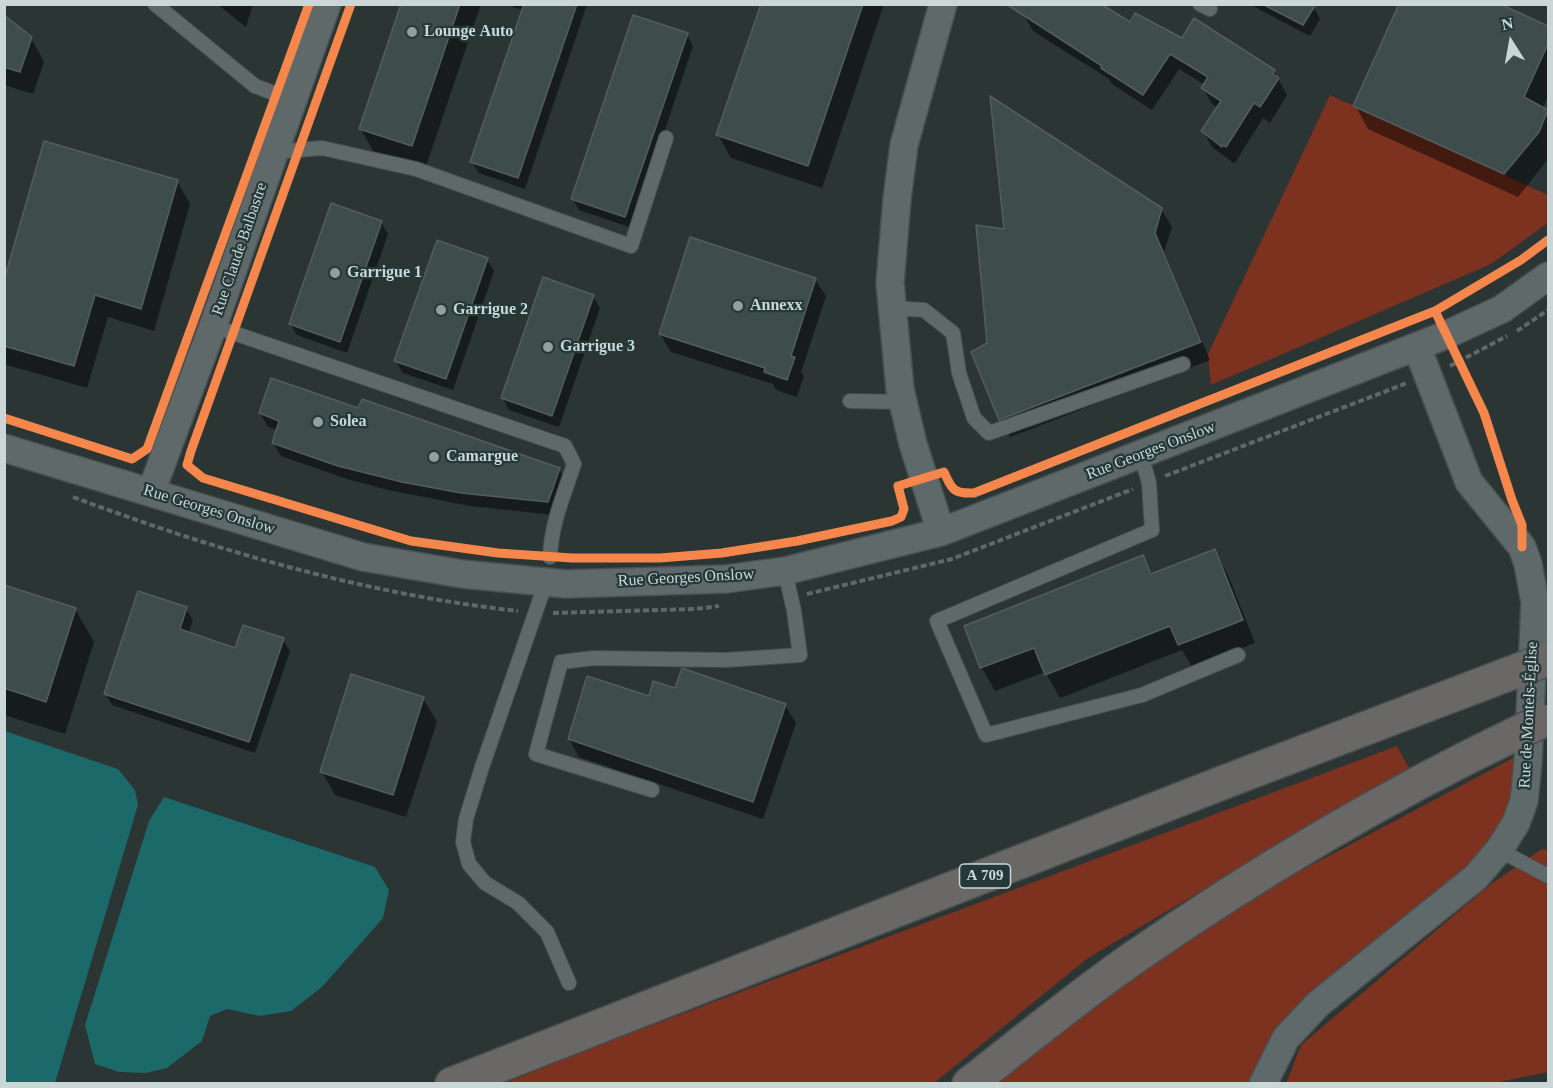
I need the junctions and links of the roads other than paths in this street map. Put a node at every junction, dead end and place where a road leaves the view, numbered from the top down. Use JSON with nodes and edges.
{"nodes":[{"id":1,"x":155,"y":4,"type":"edge"},
{"id":2,"x":327,"y":4,"type":"edge"},
{"id":3,"x":943,"y":4,"type":"edge"},
{"id":4,"x":292,"y":100,"type":"junction"},
{"id":5,"x":666,"y":138,"type":"dead end"},
{"id":6,"x":274,"y":152,"type":"junction"},
{"id":7,"x":1548,"y":276,"type":"edge"},
{"id":8,"x":892,"y":308,"type":"junction"},
{"id":9,"x":213,"y":326,"type":"junction"},
{"id":10,"x":1417,"y":346,"type":"junction"},
{"id":11,"x":1183,"y":364,"type":"dead end"},
{"id":12,"x":850,"y":401,"type":"dead end"},
{"id":13,"x":903,"y":402,"type":"junction"},
{"id":14,"x":4,"y":448,"type":"edge"},
{"id":15,"x":1141,"y":455,"type":"junction"},
{"id":16,"x":151,"y":492,"type":"junction"},
{"id":17,"x":942,"y":532,"type":"junction"},
{"id":18,"x":548,"y":569,"type":"junction"},
{"id":19,"x":788,"y":584,"type":"junction"},
{"id":20,"x":1238,"y":655,"type":"dead end"},
{"id":21,"x":1538,"y":663,"type":"edge"},
{"id":22,"x":1545,"y":720,"type":"edge"},
{"id":23,"x":652,"y":790,"type":"dead end"},
{"id":24,"x":1499,"y":850,"type":"junction"},
{"id":25,"x":1548,"y":876,"type":"edge"},
{"id":26,"x":568,"y":983,"type":"dead end"},
{"id":27,"x":452,"y":1083,"type":"edge"},
{"id":28,"x":969,"y":1083,"type":"edge"},
{"id":29,"x":1263,"y":1083,"type":"edge"}],
"edges":[{"from":1,"to":4,"type":"lane"},
{"from":2,"to":4,"type":"street","name":"Rue Claude Balbastre"},
{"from":3,"to":8,"type":"street"},
{"from":4,"to":6,"type":"street","name":"Rue Claude Balbastre"},
{"from":5,"to":6,"type":"lane"},
{"from":6,"to":9,"type":"street","name":"Rue Claude Balbastre"},
{"from":7,"to":10,"type":"street"},
{"from":8,"to":11,"type":"lane"},
{"from":8,"to":13,"type":"street"},
{"from":9,"to":16,"type":"street","name":"Rue Claude Balbastre"},
{"from":9,"to":18,"type":"lane"},
{"from":10,"to":15,"type":"street","name":"Rue Georges Onslow"},
{"from":10,"to":24,"type":"street","name":"Rue de Montels-Église"},
{"from":12,"to":13,"type":"lane"},
{"from":13,"to":17,"type":"street"},
{"from":14,"to":16,"type":"street","name":"Rue Georges Onslow"},
{"from":15,"to":17,"type":"street","name":"Rue Georges Onslow"},
{"from":15,"to":20,"type":"lane"},
{"from":16,"to":18,"type":"street","name":"Rue Georges Onslow"},
{"from":17,"to":19,"type":"street","name":"Rue Georges Onslow"},
{"from":18,"to":19,"type":"street","name":"Rue Georges Onslow"},
{"from":18,"to":26,"type":"lane"},
{"from":19,"to":23,"type":"lane"},
{"from":21,"to":27,"type":"highway","number":"A 709"},
{"from":22,"to":28,"type":"highway","bridge":true},
{"from":24,"to":25,"type":"lane"},
{"from":24,"to":29,"type":"street","name":"Rue de Montels-Église"}]}
